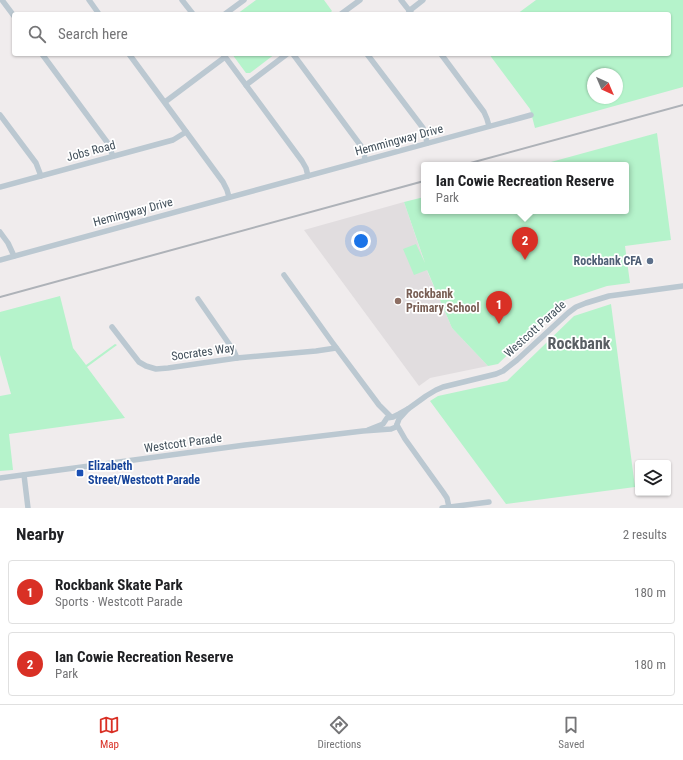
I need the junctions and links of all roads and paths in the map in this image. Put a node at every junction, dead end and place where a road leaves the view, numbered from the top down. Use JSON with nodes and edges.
{"nodes":[{"id":1,"x":2,"y":0,"type":"edge"},
{"id":2,"x":89,"y":0,"type":"edge"},
{"id":3,"x":182,"y":0,"type":"edge"},
{"id":4,"x":244,"y":0,"type":"edge"},
{"id":5,"x":360,"y":0,"type":"edge"},
{"id":6,"x":401,"y":0,"type":"edge"},
{"id":7,"x":423,"y":0,"type":"edge"},
{"id":8,"x":98,"y":12,"type":"edge"},
{"id":9,"x":191,"y":12,"type":"edge"},
{"id":10,"x":228,"y":12,"type":"edge"},
{"id":11,"x":344,"y":12,"type":"edge"},
{"id":12,"x":410,"y":12,"type":"edge"},
{"id":13,"x":12,"y":13,"type":"edge"},
{"id":14,"x":43,"y":56,"type":"edge"},
{"id":15,"x":130,"y":56,"type":"edge"},
{"id":16,"x":223,"y":56,"type":"edge"},
{"id":17,"x":225,"y":56,"type":"edge"},
{"id":18,"x":284,"y":56,"type":"edge"},
{"id":19,"x":294,"y":56,"type":"edge"},
{"id":20,"x":369,"y":56,"type":"edge"},
{"id":21,"x":442,"y":56,"type":"edge"},
{"id":22,"x":246,"y":85,"type":"junction"},
{"id":23,"x":165,"y":102,"type":"junction"},
{"id":24,"x":0,"y":115,"type":"edge"},
{"id":25,"x":531,"y":115,"type":"dead end"},
{"id":26,"x":489,"y":126,"type":"junction"},
{"id":27,"x":186,"y":132,"type":"junction"},
{"id":28,"x":427,"y":143,"type":"junction"},
{"id":29,"x":113,"y":156,"type":"junction"},
{"id":30,"x":366,"y":160,"type":"junction"},
{"id":31,"x":41,"y":176,"type":"junction"},
{"id":32,"x":308,"y":176,"type":"junction"},
{"id":33,"x":272,"y":186,"type":"joint"},
{"id":34,"x":0,"y":187,"type":"edge"},
{"id":35,"x":229,"y":197,"type":"junction"},
{"id":36,"x":0,"y":232,"type":"edge"},
{"id":37,"x":14,"y":256,"type":"junction"},
{"id":38,"x":0,"y":260,"type":"edge"},
{"id":39,"x":284,"y":275,"type":"dead end"},
{"id":40,"x":683,"y":286,"type":"edge"},
{"id":41,"x":198,"y":299,"type":"dead end"},
{"id":42,"x":112,"y":327,"type":"dead end"},
{"id":43,"x":332,"y":342,"type":"junction"},
{"id":44,"x":336,"y":348,"type":"junction"},
{"id":45,"x":316,"y":351,"type":"junction"},
{"id":46,"x":237,"y":358,"type":"junction"},
{"id":47,"x":379,"y":405,"type":"junction"},
{"id":48,"x":408,"y":409,"type":"junction"},
{"id":49,"x":392,"y":417,"type":"junction"},
{"id":50,"x":385,"y":422,"type":"junction"},
{"id":51,"x":397,"y":424,"type":"junction"},
{"id":52,"x":391,"y":429,"type":"junction"},
{"id":53,"x":363,"y":432,"type":"junction"},
{"id":54,"x":405,"y":439,"type":"junction"},
{"id":55,"x":24,"y":475,"type":"junction"},
{"id":56,"x":3,"y":478,"type":"edge"},
{"id":57,"x":0,"y":481,"type":"edge"},
{"id":58,"x":488,"y":502,"type":"dead end"},
{"id":59,"x":449,"y":507,"type":"edge"},
{"id":60,"x":28,"y":508,"type":"edge"},
{"id":61,"x":442,"y":508,"type":"edge"}],
"edges":[{"from":1,"to":13,"type":"street"},
{"from":2,"to":8,"type":"street"},
{"from":3,"to":9,"type":"street"},
{"from":4,"to":10,"type":"street"},
{"from":5,"to":11,"type":"street"},
{"from":6,"to":12,"type":"street"},
{"from":7,"to":12,"type":"street"},
{"from":14,"to":29,"type":"street"},
{"from":15,"to":23,"type":"street"},
{"from":16,"to":23,"type":"street"},
{"from":17,"to":22,"type":"street"},
{"from":18,"to":22,"type":"street"},
{"from":19,"to":30,"type":"street"},
{"from":20,"to":28,"type":"street"},
{"from":21,"to":26,"type":"street"},
{"from":22,"to":32,"type":"street"},
{"from":23,"to":27,"type":"street"},
{"from":24,"to":31,"type":"street"},
{"from":25,"to":26,"type":"street","name":"Hemmingway Drive"},
{"from":26,"to":28,"type":"street","name":"Hemmingway Drive"},
{"from":27,"to":29,"type":"street","name":"Jobs Road"},
{"from":27,"to":35,"type":"street"},
{"from":28,"to":30,"type":"street","name":"Hemmingway Drive"},
{"from":29,"to":31,"type":"street","name":"Jobs Road"},
{"from":30,"to":32,"type":"street","name":"Hemmingway Drive"},
{"from":31,"to":34,"type":"street","name":"Jobs Road"},
{"from":32,"to":33,"type":"street","name":"Hemmingway Drive"},
{"from":33,"to":35,"type":"street","name":"Hemingway Drive"},
{"from":35,"to":37,"type":"street","name":"Hemingway Drive"},
{"from":36,"to":37,"type":"street"},
{"from":37,"to":38,"type":"street","name":"Hemingway Drive"},
{"from":39,"to":43,"type":"street"},
{"from":40,"to":48,"type":"street","name":"Westcott Parade"},
{"from":41,"to":46,"type":"street"},
{"from":42,"to":46,"type":"street","name":"Socrates Way"},
{"from":43,"to":44,"type":"street"},
{"from":43,"to":45,"type":"street","name":"Socrates Way"},
{"from":44,"to":45,"type":"street","name":"Socrates Way"},
{"from":44,"to":47,"type":"street"},
{"from":45,"to":46,"type":"street","name":"Socrates Way"},
{"from":47,"to":49,"type":"street"},
{"from":47,"to":50,"type":"street"},
{"from":48,"to":49,"type":"street","name":"Westcott Parade"},
{"from":48,"to":51,"type":"street","name":"Westcott Parade"},
{"from":49,"to":50,"type":"street"},
{"from":49,"to":51,"type":"street"},
{"from":50,"to":52,"type":"street"},
{"from":50,"to":53,"type":"street","name":"Westcott Parade"},
{"from":51,"to":52,"type":"street"},
{"from":51,"to":54,"type":"street"},
{"from":52,"to":53,"type":"street","name":"Westcott Parade"},
{"from":52,"to":54,"type":"street"},
{"from":53,"to":55,"type":"street","name":"Westcott Parade"},
{"from":54,"to":59,"type":"street"},
{"from":55,"to":56,"type":"street","name":"Westcott Parade"},
{"from":55,"to":60,"type":"street"},
{"from":56,"to":57,"type":"street","name":"Westcott Parade"},
{"from":58,"to":59,"type":"street"},
{"from":59,"to":61,"type":"street"}]}
